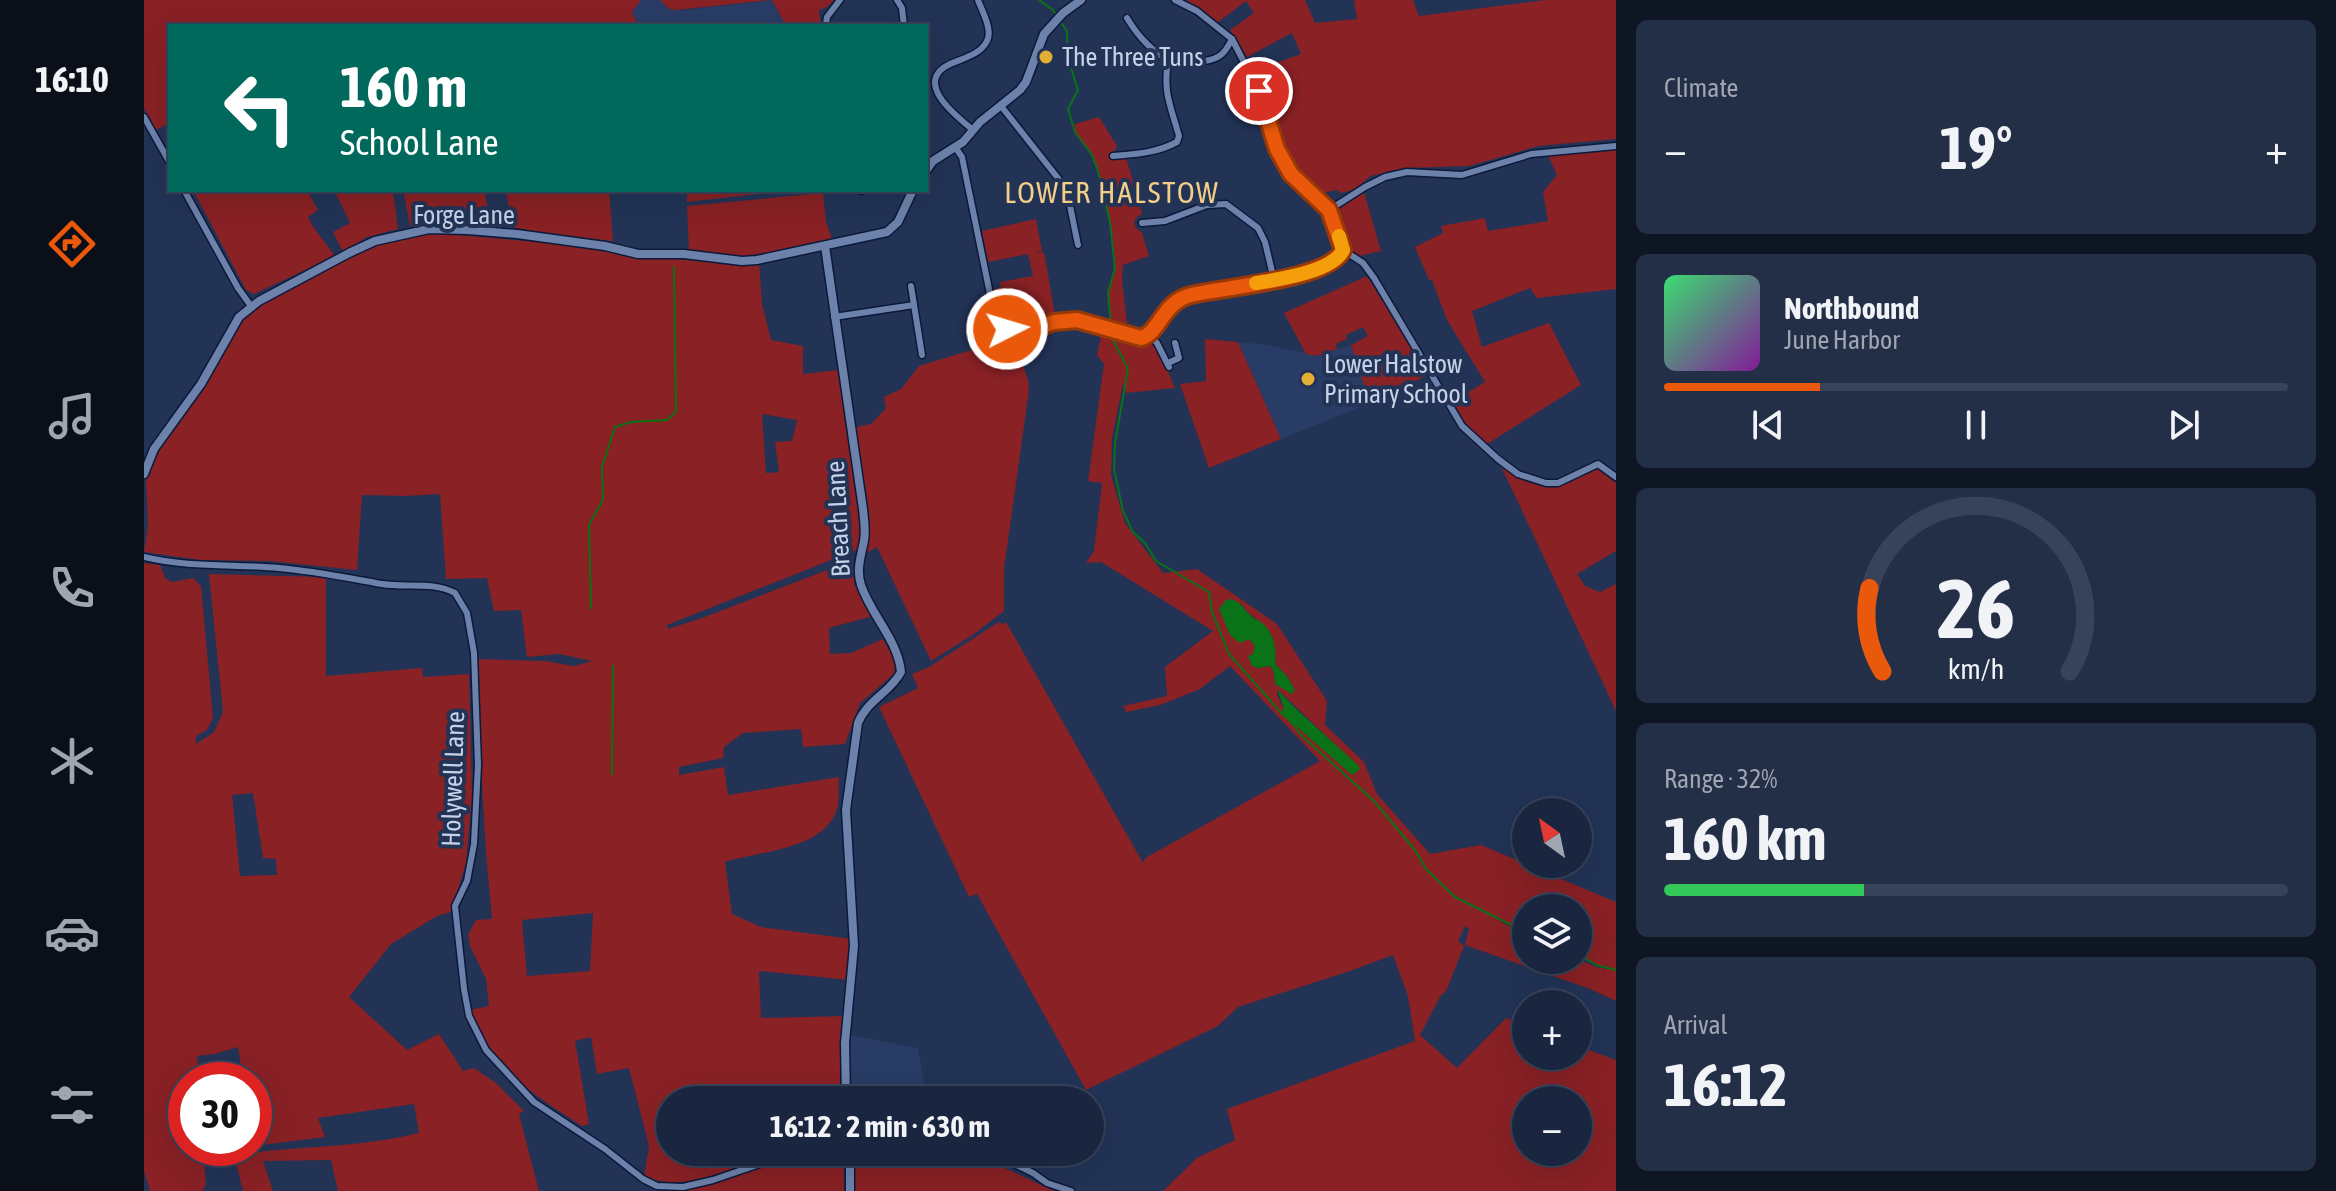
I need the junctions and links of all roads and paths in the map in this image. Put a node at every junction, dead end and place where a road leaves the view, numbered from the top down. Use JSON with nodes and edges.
{"nodes":[{"id":1,"x":840,"y":0,"type":"edge"},
{"id":2,"x":897,"y":0,"type":"edge"},
{"id":3,"x":978,"y":0,"type":"edge"},
{"id":4,"x":1081,"y":0,"type":"edge"},
{"id":5,"x":1175,"y":0,"type":"edge"},
{"id":6,"x":1127,"y":18,"type":"dead end"},
{"id":7,"x":826,"y":24,"type":"dead end"},
{"id":8,"x":904,"y":24,"type":"edge"},
{"id":9,"x":1232,"y":39,"type":"junction"},
{"id":10,"x":1168,"y":59,"type":"junction"},
{"id":11,"x":936,"y":88,"type":"junction"},
{"id":12,"x":928,"y":90,"type":"edge"},
{"id":13,"x":1001,"y":106,"type":"junction"},
{"id":14,"x":144,"y":117,"type":"edge"},
{"id":15,"x":973,"y":130,"type":"junction"},
{"id":16,"x":1616,"y":146,"type":"edge"},
{"id":17,"x":955,"y":147,"type":"junction"},
{"id":18,"x":1113,"y":156,"type":"dead end"},
{"id":19,"x":939,"y":157,"type":"junction"},
{"id":20,"x":168,"y":159,"type":"edge"},
{"id":21,"x":928,"y":159,"type":"edge"},
{"id":22,"x":928,"y":169,"type":"edge"},
{"id":23,"x":185,"y":192,"type":"edge"},
{"id":24,"x":912,"y":192,"type":"edge"},
{"id":25,"x":1321,"y":202,"type":"junction"},
{"id":26,"x":1335,"y":205,"type":"junction"},
{"id":27,"x":1329,"y":210,"type":"junction"},
{"id":28,"x":1142,"y":223,"type":"dead end"},
{"id":29,"x":1078,"y":245,"type":"dead end"},
{"id":30,"x":825,"y":246,"type":"junction"},
{"id":31,"x":1343,"y":250,"type":"junction"},
{"id":32,"x":1274,"y":280,"type":"junction"},
{"id":33,"x":911,"y":286,"type":"dead end"},
{"id":34,"x":914,"y":305,"type":"junction"},
{"id":35,"x":251,"y":306,"type":"junction"},
{"id":36,"x":834,"y":317,"type":"junction"},
{"id":37,"x":1149,"y":334,"type":"junction"},
{"id":38,"x":1175,"y":343,"type":"dead end"},
{"id":39,"x":922,"y":355,"type":"dead end"},
{"id":40,"x":144,"y":474,"type":"edge"},
{"id":41,"x":1616,"y":477,"type":"edge"},
{"id":42,"x":144,"y":557,"type":"edge"},
{"id":43,"x":846,"y":1086,"type":"edge"},
{"id":44,"x":754,"y":1166,"type":"edge"},
{"id":45,"x":850,"y":1166,"type":"edge"},
{"id":46,"x":1016,"y":1166,"type":"edge"},
{"id":47,"x":850,"y":1191,"type":"edge"},
{"id":48,"x":1071,"y":1191,"type":"edge"}],
"edges":[{"from":1,"to":7,"type":"street"},
{"from":2,"to":8,"type":"street"},
{"from":3,"to":11,"type":"street"},
{"from":4,"to":13,"type":"street"},
{"from":5,"to":9,"type":"street"},
{"from":6,"to":10,"type":"street"},
{"from":9,"to":10,"type":"street"},
{"from":9,"to":25,"type":"street"},
{"from":10,"to":18,"type":"street"},
{"from":11,"to":12,"type":"street"},
{"from":11,"to":15,"type":"street"},
{"from":13,"to":15,"type":"street"},
{"from":13,"to":29,"type":"street"},
{"from":14,"to":20,"type":"street"},
{"from":15,"to":17,"type":"street"},
{"from":16,"to":26,"type":"street"},
{"from":17,"to":19,"type":"street"},
{"from":17,"to":37,"type":"street"},
{"from":19,"to":21,"type":"street"},
{"from":19,"to":22,"type":"street"},
{"from":23,"to":35,"type":"street"},
{"from":24,"to":30,"type":"street","name":"Forge Lane"},
{"from":25,"to":26,"type":"street"},
{"from":25,"to":27,"type":"street"},
{"from":26,"to":27,"type":"street"},
{"from":27,"to":31,"type":"street"},
{"from":28,"to":32,"type":"street"},
{"from":30,"to":35,"type":"street","name":"Forge Lane"},
{"from":30,"to":36,"type":"street","name":"Breach Lane"},
{"from":31,"to":32,"type":"street"},
{"from":31,"to":41,"type":"street"},
{"from":32,"to":37,"type":"street"},
{"from":33,"to":34,"type":"street"},
{"from":34,"to":36,"type":"street"},
{"from":34,"to":39,"type":"street"},
{"from":35,"to":40,"type":"street","name":"Forge Lane"},
{"from":36,"to":43,"type":"street","name":"Breach Lane"},
{"from":37,"to":38,"type":"street"},
{"from":42,"to":44,"type":"street","name":"Holywell Lane"},
{"from":45,"to":47,"type":"street"},
{"from":46,"to":48,"type":"street"}]}
